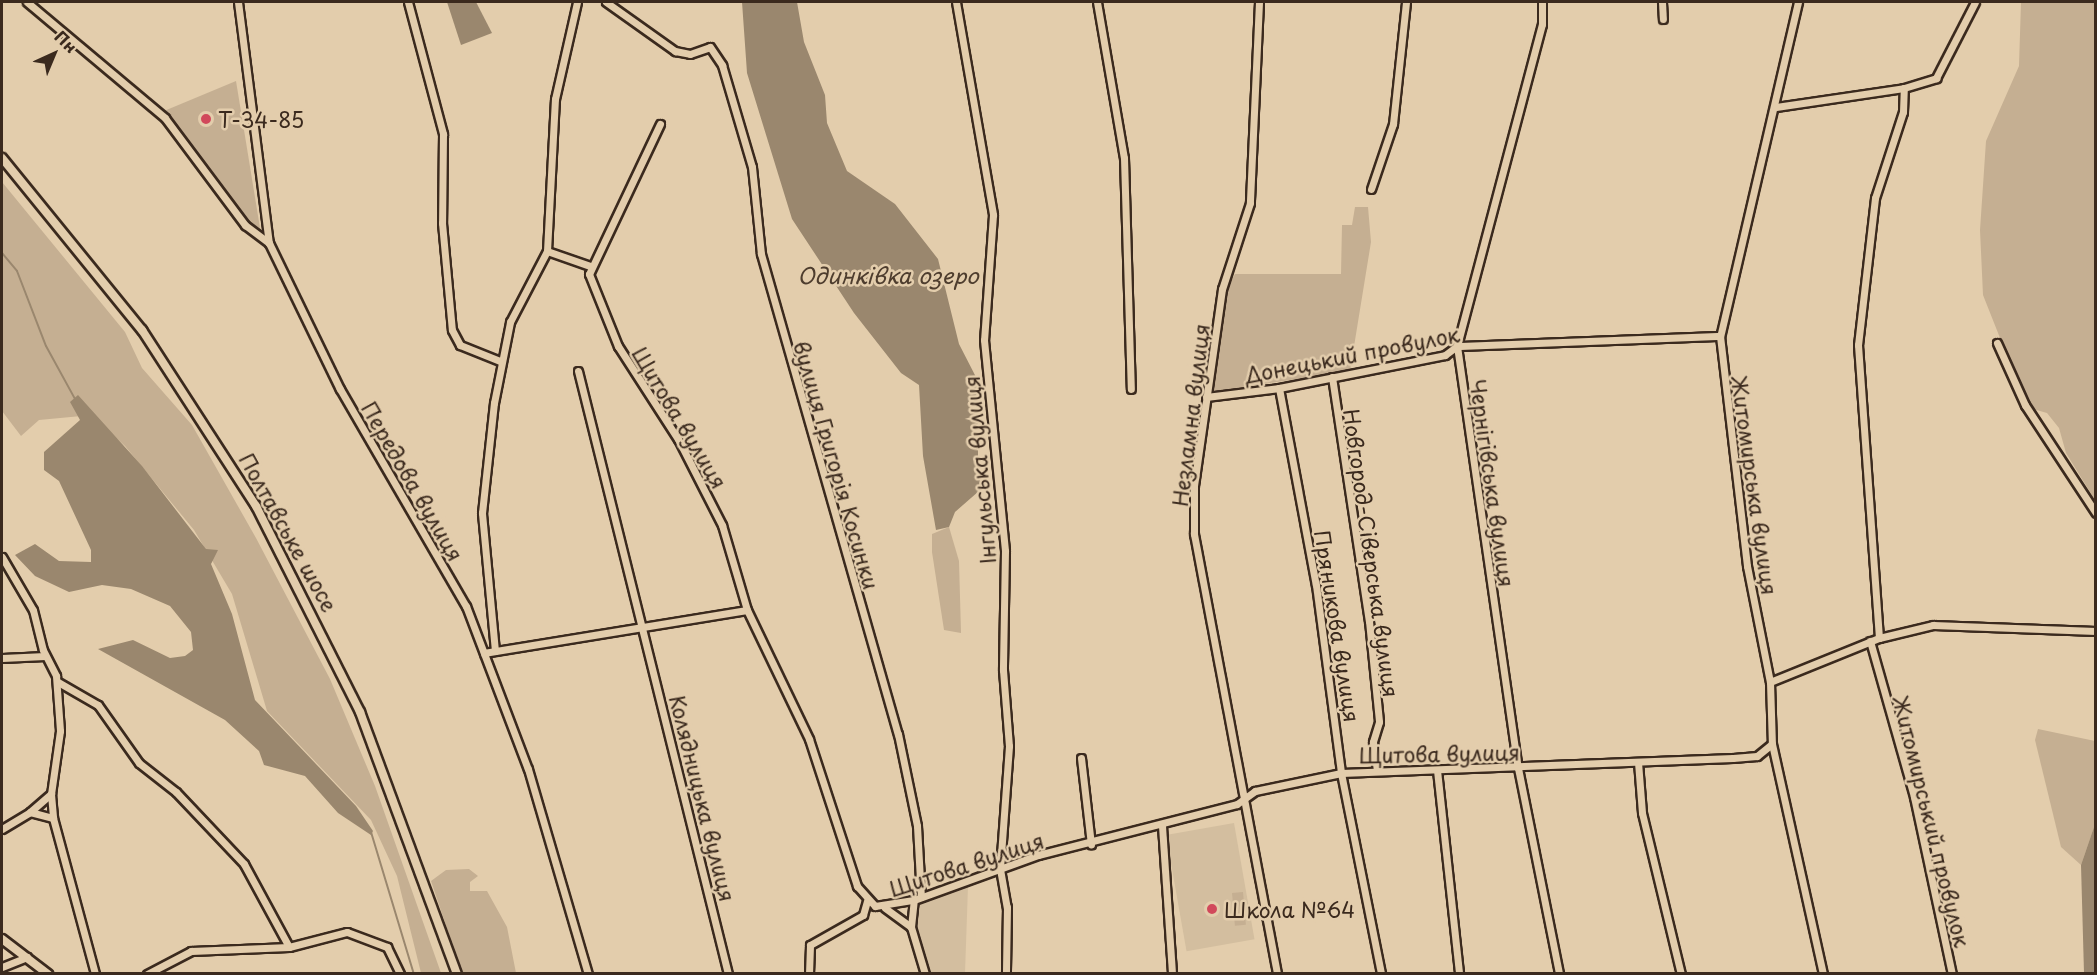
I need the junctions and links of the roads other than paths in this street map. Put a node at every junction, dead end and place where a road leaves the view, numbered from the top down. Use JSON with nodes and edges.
{"nodes":[{"id":1,"x":27,"y":2,"type":"edge"},
{"id":2,"x":238,"y":2,"type":"edge"},
{"id":3,"x":408,"y":2,"type":"edge"},
{"id":4,"x":577,"y":2,"type":"edge"},
{"id":5,"x":606,"y":2,"type":"edge"},
{"id":6,"x":956,"y":2,"type":"edge"},
{"id":7,"x":1097,"y":2,"type":"edge"},
{"id":8,"x":1259,"y":2,"type":"edge"},
{"id":9,"x":1406,"y":2,"type":"edge"},
{"id":10,"x":1542,"y":2,"type":"edge"},
{"id":11,"x":1662,"y":2,"type":"edge"},
{"id":12,"x":1798,"y":2,"type":"edge"},
{"id":13,"x":1975,"y":2,"type":"edge"},
{"id":14,"x":1663,"y":19,"type":"dead end"},
{"id":15,"x":1904,"y":88,"type":"junction"},
{"id":16,"x":1776,"y":107,"type":"junction"},
{"id":17,"x":660,"y":124,"type":"dead end"},
{"id":18,"x":2,"y":158,"type":"edge"},
{"id":19,"x":1371,"y":189,"type":"dead end"},
{"id":20,"x":269,"y":243,"type":"junction"},
{"id":21,"x":547,"y":251,"type":"junction"},
{"id":22,"x":590,"y":266,"type":"junction"},
{"id":23,"x":1720,"y":336,"type":"junction"},
{"id":24,"x":1997,"y":343,"type":"dead end"},
{"id":25,"x":1457,"y":346,"type":"junction"},
{"id":26,"x":500,"y":361,"type":"junction"},
{"id":27,"x":578,"y":370,"type":"dead end"},
{"id":28,"x":1332,"y":378,"type":"junction"},
{"id":29,"x":1280,"y":388,"type":"junction"},
{"id":30,"x":1131,"y":389,"type":"dead end"},
{"id":31,"x":1206,"y":397,"type":"junction"},
{"id":32,"x":2096,"y":513,"type":"edge"},
{"id":33,"x":2,"y":557,"type":"edge"},
{"id":34,"x":747,"y":610,"type":"junction"},
{"id":35,"x":645,"y":630,"type":"junction"},
{"id":36,"x":2096,"y":631,"type":"edge"},
{"id":37,"x":1879,"y":638,"type":"junction"},
{"id":38,"x":1870,"y":641,"type":"junction"},
{"id":39,"x":495,"y":651,"type":"junction"},
{"id":40,"x":484,"y":653,"type":"junction"},
{"id":41,"x":45,"y":656,"type":"junction"},
{"id":42,"x":2,"y":658,"type":"edge"},
{"id":43,"x":58,"y":682,"type":"junction"},
{"id":44,"x":1770,"y":682,"type":"junction"},
{"id":45,"x":1772,"y":744,"type":"junction"},
{"id":46,"x":1081,"y":758,"type":"dead end"},
{"id":47,"x":1638,"y":762,"type":"junction"},
{"id":48,"x":1518,"y":768,"type":"junction"},
{"id":49,"x":1377,"y":769,"type":"junction"},
{"id":50,"x":1437,"y":770,"type":"junction"},
{"id":51,"x":1341,"y":773,"type":"junction"},
{"id":52,"x":51,"y":794,"type":"junction"},
{"id":53,"x":1245,"y":799,"type":"junction"},
{"id":54,"x":30,"y":812,"type":"junction"},
{"id":55,"x":53,"y":818,"type":"junction"},
{"id":56,"x":1162,"y":826,"type":"junction"},
{"id":57,"x":2,"y":829,"type":"edge"},
{"id":58,"x":1091,"y":844,"type":"junction"},
{"id":59,"x":1000,"y":869,"type":"junction"},
{"id":60,"x":917,"y":898,"type":"junction"},
{"id":61,"x":867,"y":901,"type":"junction"},
{"id":62,"x":885,"y":908,"type":"junction"},
{"id":63,"x":911,"y":927,"type":"junction"},
{"id":64,"x":2,"y":939,"type":"edge"},
{"id":65,"x":289,"y":947,"type":"junction"},
{"id":66,"x":27,"y":957,"type":"junction"},
{"id":67,"x":2,"y":967,"type":"edge"},
{"id":68,"x":48,"y":974,"type":"edge"},
{"id":69,"x":95,"y":974,"type":"edge"},
{"id":70,"x":147,"y":974,"type":"edge"},
{"id":71,"x":400,"y":974,"type":"edge"},
{"id":72,"x":457,"y":974,"type":"edge"},
{"id":73,"x":588,"y":974,"type":"edge"},
{"id":74,"x":728,"y":974,"type":"edge"},
{"id":75,"x":809,"y":974,"type":"edge"},
{"id":76,"x":925,"y":974,"type":"edge"},
{"id":77,"x":1006,"y":974,"type":"edge"},
{"id":78,"x":1172,"y":974,"type":"edge"},
{"id":79,"x":1277,"y":974,"type":"edge"},
{"id":80,"x":1381,"y":974,"type":"edge"},
{"id":81,"x":1459,"y":974,"type":"edge"},
{"id":82,"x":1559,"y":974,"type":"edge"},
{"id":83,"x":1681,"y":974,"type":"edge"},
{"id":84,"x":1823,"y":974,"type":"edge"},
{"id":85,"x":1952,"y":974,"type":"edge"}],
"edges":[{"from":1,"to":20,"type":"street"},
{"from":2,"to":20,"type":"street","name":"Передова вулиця"},
{"from":3,"to":26,"type":"street"},
{"from":4,"to":21,"type":"street"},
{"from":5,"to":60,"type":"street","name":"вулиця Григорія Косинки"},
{"from":6,"to":59,"type":"street","name":"Інгульська вулиця"},
{"from":7,"to":30,"type":"street"},
{"from":8,"to":31,"type":"street","name":"Незламна вулиця"},
{"from":9,"to":19,"type":"street"},
{"from":10,"to":25,"type":"street","name":"Чернігівська вулиця"},
{"from":11,"to":14,"type":"street"},
{"from":12,"to":16,"type":"street","name":"Житомирська вулиця"},
{"from":13,"to":15,"type":"street"},
{"from":15,"to":16,"type":"street"},
{"from":15,"to":37,"type":"street"},
{"from":16,"to":23,"type":"street","name":"Житомирська вулиця"},
{"from":17,"to":22,"type":"street"},
{"from":18,"to":72,"type":"main road","name":"Полтавське шосе"},
{"from":20,"to":40,"type":"street","name":"Передова вулиця"},
{"from":21,"to":22,"type":"street"},
{"from":21,"to":26,"type":"street"},
{"from":22,"to":34,"type":"street","name":"Щитова вулиця"},
{"from":23,"to":25,"type":"street","name":"Донецький провулок"},
{"from":23,"to":44,"type":"street","name":"Житомирська вулиця"},
{"from":24,"to":32,"type":"street"},
{"from":25,"to":28,"type":"street","name":"Донецький провулок"},
{"from":25,"to":48,"type":"street","name":"Чернігівська вулиця"},
{"from":26,"to":39,"type":"street"},
{"from":27,"to":35,"type":"street","name":"Колядницька вулиця"},
{"from":28,"to":29,"type":"street","name":"Донецький провулок"},
{"from":28,"to":49,"type":"street","name":"Новгород-Сіверська вулиця"},
{"from":29,"to":31,"type":"street","name":"Донецький провулок"},
{"from":29,"to":51,"type":"street","name":"Пряникова вулиця"},
{"from":31,"to":53,"type":"street","name":"Незламна вулиця"},
{"from":33,"to":41,"type":"street"},
{"from":34,"to":35,"type":"street"},
{"from":34,"to":61,"type":"street","name":"Щитова вулиця"},
{"from":35,"to":39,"type":"street"},
{"from":35,"to":74,"type":"street","name":"Колядницька вулиця"},
{"from":36,"to":37,"type":"street"},
{"from":37,"to":38,"type":"street"},
{"from":38,"to":44,"type":"street"},
{"from":38,"to":85,"type":"street","name":"Житомирський провулок"},
{"from":39,"to":40,"type":"street"},
{"from":40,"to":73,"type":"street","name":"Передова вулиця"},
{"from":41,"to":42,"type":"street"},
{"from":41,"to":43,"type":"street"},
{"from":43,"to":52,"type":"street"},
{"from":43,"to":65,"type":"street"},
{"from":44,"to":45,"type":"street","name":"Житомирська вулиця"},
{"from":45,"to":47,"type":"street","name":"Щитова вулиця"},
{"from":45,"to":84,"type":"street","name":"Житомирська вулиця"},
{"from":46,"to":58,"type":"street"},
{"from":47,"to":48,"type":"street","name":"Щитова вулиця"},
{"from":47,"to":83,"type":"street"},
{"from":48,"to":50,"type":"street","name":"Щитова вулиця"},
{"from":48,"to":82,"type":"street","name":"Чернігівська вулиця"},
{"from":49,"to":50,"type":"street","name":"Щитова вулиця"},
{"from":49,"to":51,"type":"street","name":"Щитова вулиця"},
{"from":50,"to":81,"type":"street"},
{"from":51,"to":53,"type":"street","name":"Щитова вулиця"},
{"from":51,"to":80,"type":"street","name":"Пряникова вулиця"},
{"from":52,"to":54,"type":"street"},
{"from":52,"to":55,"type":"street"},
{"from":53,"to":56,"type":"street","name":"Щитова вулиця"},
{"from":53,"to":79,"type":"street","name":"Незламна вулиця"},
{"from":54,"to":55,"type":"street"},
{"from":54,"to":57,"type":"street"},
{"from":55,"to":69,"type":"street"},
{"from":56,"to":58,"type":"street","name":"Щитова вулиця"},
{"from":56,"to":78,"type":"street"},
{"from":58,"to":59,"type":"street","name":"Щитова вулиця"},
{"from":59,"to":60,"type":"street","name":"Щитова вулиця"},
{"from":59,"to":77,"type":"street","name":"Інгульська вулиця"},
{"from":60,"to":62,"type":"street","name":"Щитова вулиця"},
{"from":60,"to":63,"type":"street","name":"вулиця Григорія Косинки"},
{"from":61,"to":62,"type":"street","name":"Щитова вулиця"},
{"from":61,"to":75,"type":"street"},
{"from":62,"to":63,"type":"street"},
{"from":63,"to":76,"type":"street"},
{"from":64,"to":66,"type":"main road"},
{"from":65,"to":70,"type":"street"},
{"from":65,"to":71,"type":"street"},
{"from":66,"to":67,"type":"street"},
{"from":66,"to":68,"type":"main road"}]}
